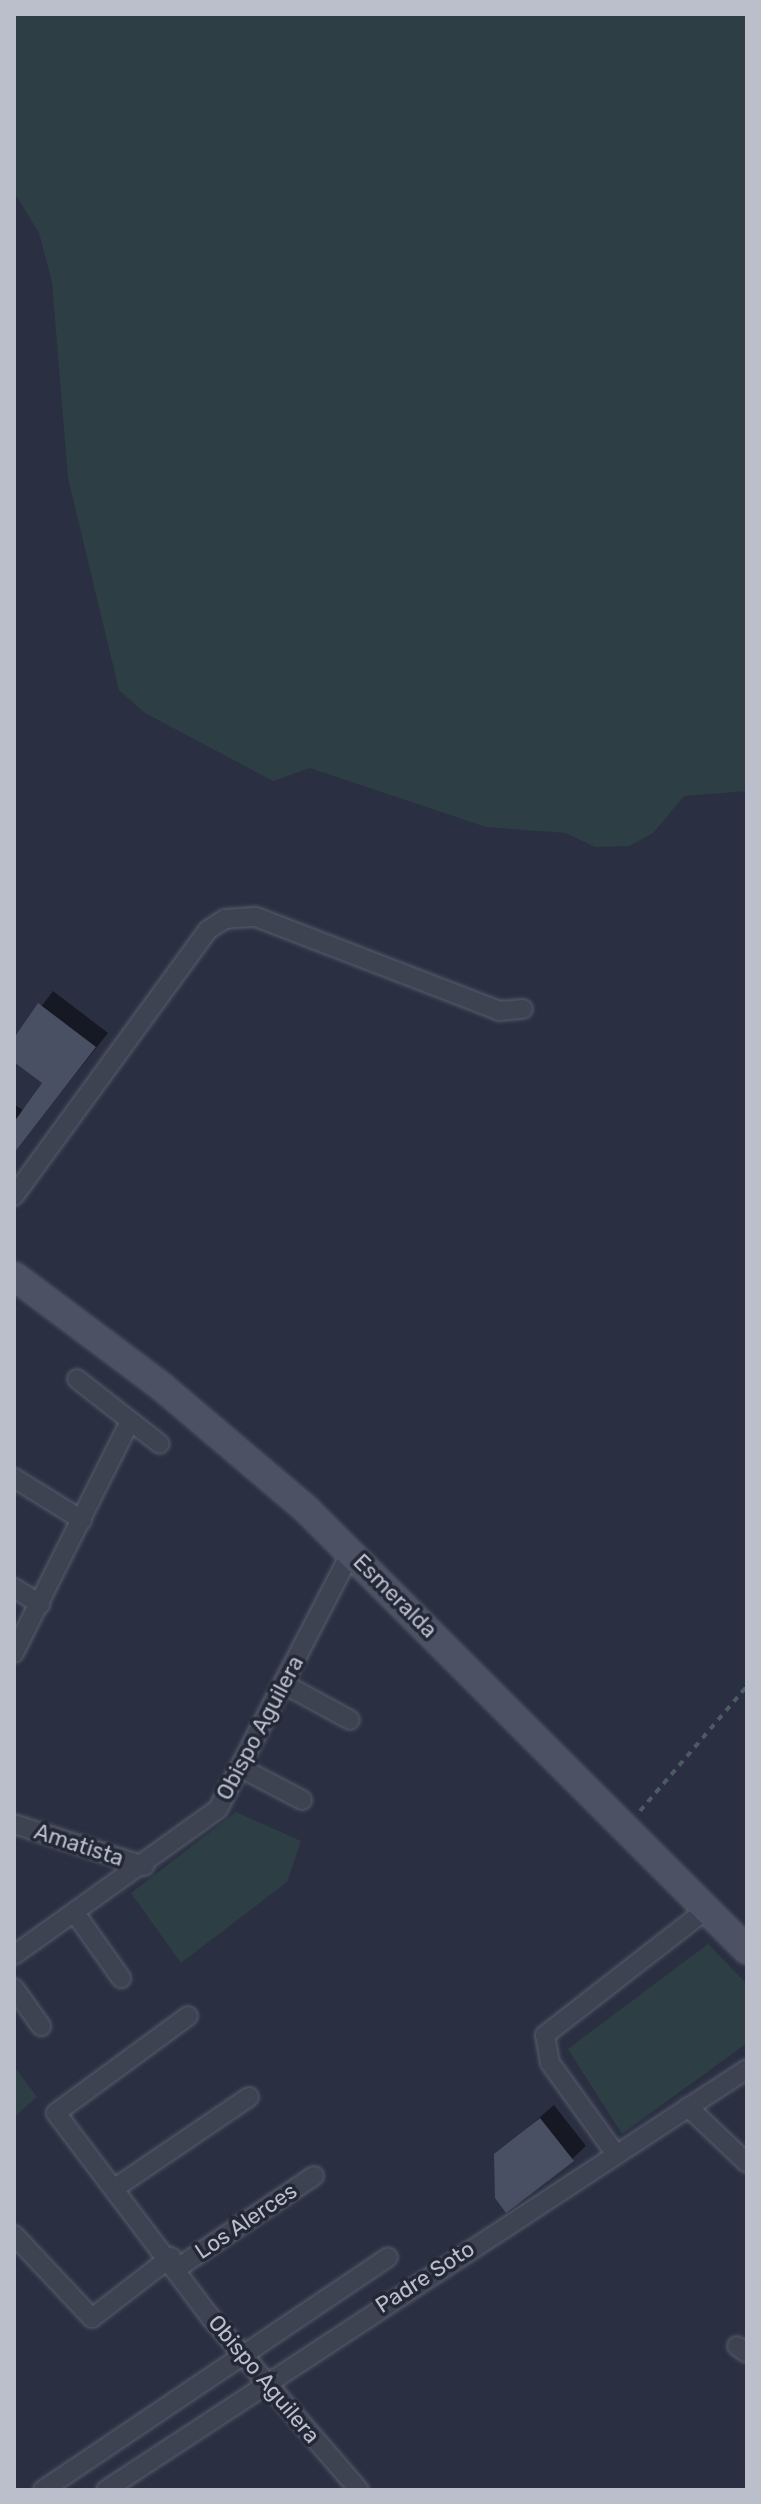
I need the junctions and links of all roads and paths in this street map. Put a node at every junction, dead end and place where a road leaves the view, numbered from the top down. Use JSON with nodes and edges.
{"nodes":[{"id":1,"x":523,"y":1009,"type":"dead end"},
{"id":2,"x":14,"y":1196,"type":"edge"},
{"id":3,"x":14,"y":1276,"type":"edge"},
{"id":4,"x":77,"y":1379,"type":"dead end"},
{"id":5,"x":130,"y":1421,"type":"junction"},
{"id":6,"x":160,"y":1444,"type":"dead end"},
{"id":7,"x":14,"y":1478,"type":"edge"},
{"id":8,"x":82,"y":1520,"type":"junction"},
{"id":9,"x":351,"y":1552,"type":"junction"},
{"id":10,"x":14,"y":1588,"type":"edge"},
{"id":11,"x":40,"y":1604,"type":"junction"},
{"id":12,"x":14,"y":1653,"type":"edge"},
{"id":13,"x":284,"y":1684,"type":"junction"},
{"id":14,"x":747,"y":1686,"type":"edge"},
{"id":15,"x":350,"y":1720,"type":"dead end"},
{"id":16,"x":241,"y":1768,"type":"junction"},
{"id":17,"x":302,"y":1800,"type":"dead end"},
{"id":18,"x":16,"y":1826,"type":"edge"},
{"id":19,"x":626,"y":1828,"type":"junction"},
{"id":20,"x":144,"y":1866,"type":"junction"},
{"id":21,"x":707,"y":1909,"type":"junction"},
{"id":22,"x":75,"y":1913,"type":"junction"},
{"id":23,"x":747,"y":1950,"type":"edge"},
{"id":24,"x":14,"y":1955,"type":"edge"},
{"id":25,"x":121,"y":1978,"type":"dead end"},
{"id":26,"x":14,"y":1988,"type":"edge"},
{"id":27,"x":188,"y":2016,"type":"dead end"},
{"id":28,"x":41,"y":2026,"type":"dead end"},
{"id":29,"x":747,"y":2069,"type":"edge"},
{"id":30,"x":249,"y":2097,"type":"dead end"},
{"id":31,"x":688,"y":2107,"type":"junction"},
{"id":32,"x":615,"y":2153,"type":"junction"},
{"id":33,"x":747,"y":2163,"type":"edge"},
{"id":34,"x":314,"y":2176,"type":"dead end"},
{"id":35,"x":115,"y":2188,"type":"junction"},
{"id":36,"x":14,"y":2235,"type":"edge"},
{"id":37,"x":388,"y":2257,"type":"dead end"},
{"id":38,"x":175,"y":2262,"type":"junction"},
{"id":39,"x":245,"y":2354,"type":"junction"},
{"id":40,"x":266,"y":2382,"type":"junction"},
{"id":41,"x":43,"y":2490,"type":"edge"},
{"id":42,"x":106,"y":2490,"type":"edge"},
{"id":43,"x":359,"y":2490,"type":"edge"}],
"edges":[{"from":1,"to":2,"type":"street"},
{"from":3,"to":9,"type":"street","name":"Esmeralda"},
{"from":4,"to":5,"type":"street"},
{"from":5,"to":6,"type":"street"},
{"from":5,"to":8,"type":"street"},
{"from":7,"to":8,"type":"street"},
{"from":8,"to":11,"type":"street"},
{"from":9,"to":13,"type":"street","name":"Obispo Aguilera"},
{"from":9,"to":19,"type":"street","name":"Esmeralda"},
{"from":10,"to":11,"type":"street"},
{"from":11,"to":12,"type":"street"},
{"from":13,"to":15,"type":"street"},
{"from":13,"to":16,"type":"street","name":"Obispo Aguilera"},
{"from":14,"to":19,"type":"path"},
{"from":16,"to":17,"type":"street"},
{"from":16,"to":20,"type":"street","name":"Obispo Aguilera"},
{"from":18,"to":20,"type":"street","name":"Amatista"},
{"from":19,"to":21,"type":"street","name":"Esmeralda"},
{"from":20,"to":22,"type":"street","name":"Obispo Aguilera"},
{"from":21,"to":23,"type":"street","name":"Esmeralda"},
{"from":21,"to":32,"type":"street"},
{"from":22,"to":24,"type":"street","name":"Obispo Aguilera"},
{"from":22,"to":25,"type":"street"},
{"from":26,"to":28,"type":"street"},
{"from":27,"to":35,"type":"street","name":"Obispo Aguilera"},
{"from":29,"to":31,"type":"street","name":"Padre Soto"},
{"from":30,"to":35,"type":"street"},
{"from":31,"to":32,"type":"street","name":"Padre Soto"},
{"from":31,"to":33,"type":"street"},
{"from":32,"to":40,"type":"street","name":"Padre Soto"},
{"from":34,"to":38,"type":"street","name":"Los Alerces"},
{"from":35,"to":38,"type":"street","name":"Obispo Aguilera"},
{"from":36,"to":38,"type":"street","name":"Los Alerces"},
{"from":37,"to":39,"type":"street","name":"Padre Soto"},
{"from":38,"to":39,"type":"street","name":"Obispo Aguilera"},
{"from":39,"to":40,"type":"street","name":"Obispo Aguilera"},
{"from":39,"to":41,"type":"street","name":"Padre Soto"},
{"from":40,"to":42,"type":"street","name":"Padre Soto"},
{"from":40,"to":43,"type":"street","name":"Obispo Aguilera"}]}
